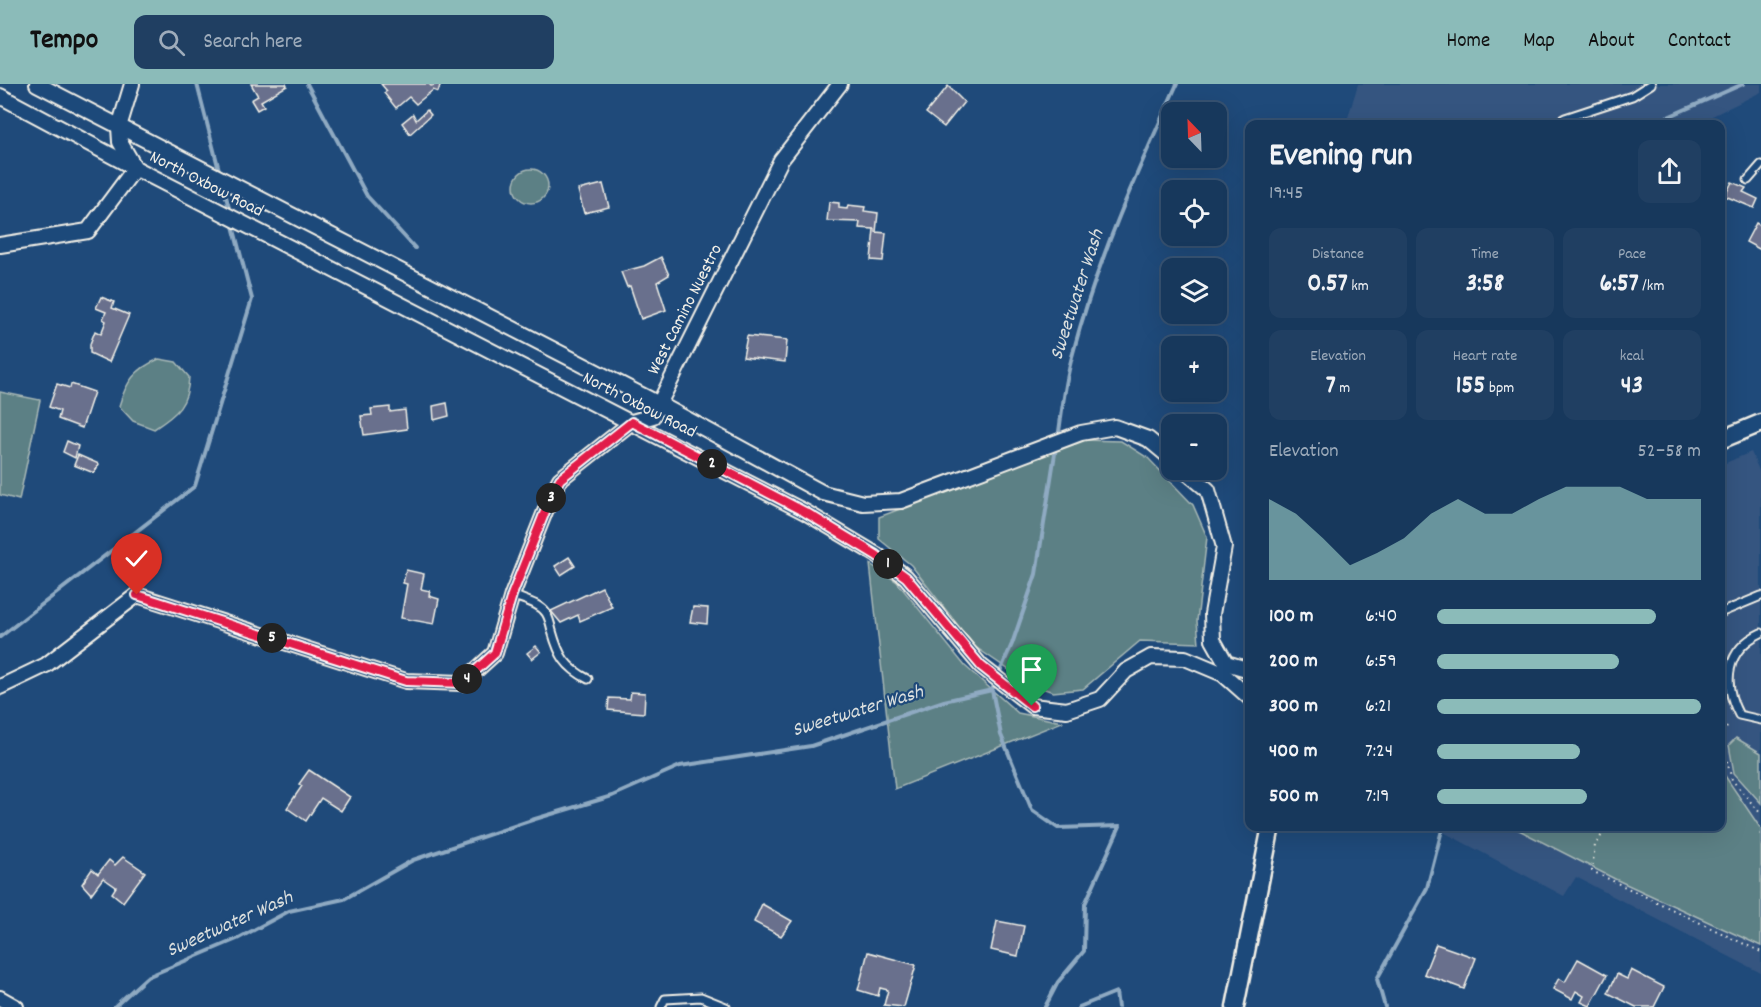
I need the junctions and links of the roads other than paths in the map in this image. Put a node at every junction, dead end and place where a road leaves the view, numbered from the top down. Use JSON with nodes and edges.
{"nodes":[{"id":1,"x":37,"y":84,"type":"edge"},
{"id":2,"x":132,"y":84,"type":"edge"},
{"id":3,"x":840,"y":84,"type":"edge"},
{"id":4,"x":1651,"y":84,"type":"edge"},
{"id":5,"x":0,"y":96,"type":"edge"},
{"id":6,"x":1562,"y":120,"type":"edge"},
{"id":7,"x":119,"y":127,"type":"junction"},
{"id":8,"x":1761,"y":165,"type":"edge"},
{"id":9,"x":135,"y":168,"type":"junction"},
{"id":10,"x":1749,"y":180,"type":"dead end"},
{"id":11,"x":0,"y":245,"type":"edge"},
{"id":12,"x":659,"y":404,"type":"junction"},
{"id":13,"x":632,"y":422,"type":"junction"},
{"id":14,"x":1761,"y":423,"type":"edge"},
{"id":15,"x":1725,"y":438,"type":"edge"},
{"id":16,"x":1161,"y":450,"type":"edge"},
{"id":17,"x":1196,"y":480,"type":"edge"},
{"id":18,"x":512,"y":595,"type":"junction"},
{"id":19,"x":1761,"y":596,"type":"edge"},
{"id":20,"x":1725,"y":611,"type":"edge"},
{"id":21,"x":1761,"y":633,"type":"edge"},
{"id":22,"x":1245,"y":669,"type":"edge"},
{"id":23,"x":588,"y":679,"type":"dead end"},
{"id":24,"x":0,"y":687,"type":"edge"},
{"id":25,"x":1245,"y":694,"type":"edge"},
{"id":26,"x":1761,"y":720,"type":"edge"},
{"id":27,"x":1270,"y":831,"type":"edge"},
{"id":28,"x":0,"y":998,"type":"edge"},
{"id":29,"x":16,"y":1007,"type":"edge"},
{"id":30,"x":661,"y":1007,"type":"edge"},
{"id":31,"x":726,"y":1007,"type":"edge"},
{"id":32,"x":1235,"y":1007,"type":"edge"}],
"edges":[{"from":1,"to":7,"type":"street","name":"North Oxbow Road"},
{"from":2,"to":7,"type":"street"},
{"from":3,"to":12,"type":"street","name":"West Camino Nuestro"},
{"from":4,"to":6,"type":"lane"},
{"from":5,"to":9,"type":"street","name":"North Oxbow Road"},
{"from":7,"to":9,"type":"street"},
{"from":7,"to":12,"type":"street","name":"North Oxbow Road"},
{"from":8,"to":10,"type":"lane"},
{"from":9,"to":11,"type":"street"},
{"from":9,"to":13,"type":"street","name":"North Oxbow Road"},
{"from":12,"to":13,"type":"street","name":"West Camino Nuestro"},
{"from":12,"to":16,"type":"street","name":"North Oxbow Road"},
{"from":13,"to":18,"type":"street","name":"West Camino Nuestro"},
{"from":13,"to":25,"type":"street","name":"North Oxbow Road"},
{"from":14,"to":15,"type":"street"},
{"from":17,"to":22,"type":"street"},
{"from":18,"to":23,"type":"lane"},
{"from":18,"to":24,"type":"street","name":"West Camino Nuestro"},
{"from":19,"to":20,"type":"lane"},
{"from":21,"to":26,"type":"lane"},
{"from":27,"to":32,"type":"street"},
{"from":28,"to":29,"type":"street"},
{"from":30,"to":31,"type":"lane"}]}
